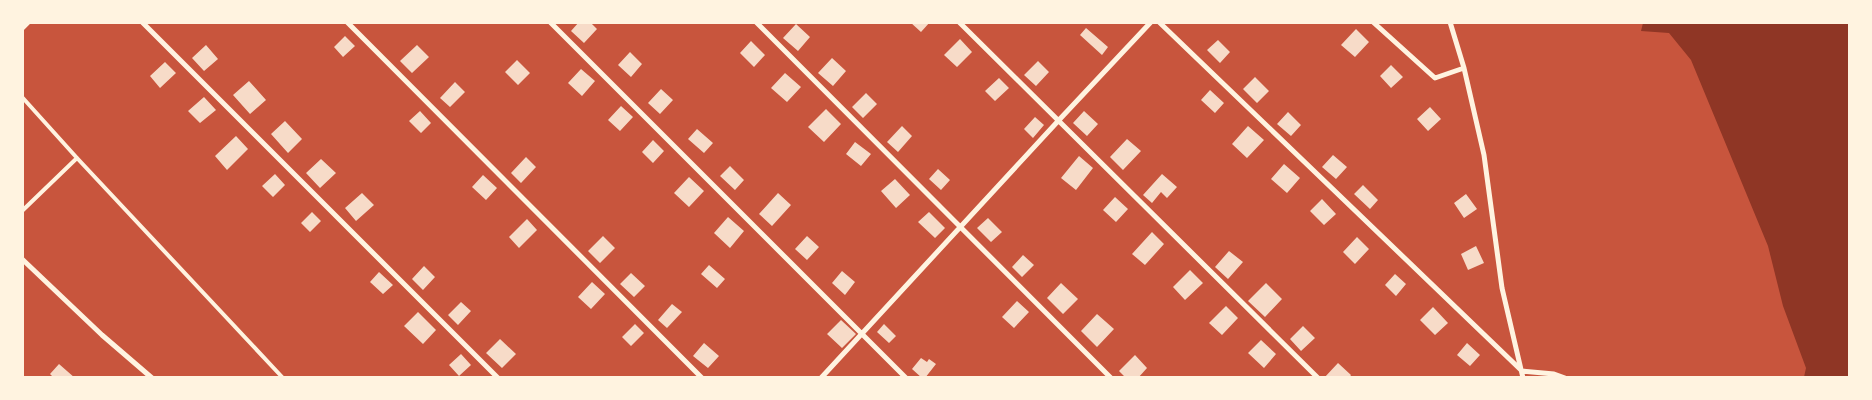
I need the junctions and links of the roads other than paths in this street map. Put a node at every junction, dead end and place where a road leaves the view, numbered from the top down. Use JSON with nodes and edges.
{"nodes":[{"id":1,"x":29,"y":22,"type":"edge"},
{"id":2,"x":142,"y":22,"type":"edge"},
{"id":3,"x":347,"y":22,"type":"edge"},
{"id":4,"x":550,"y":22,"type":"edge"},
{"id":5,"x":756,"y":22,"type":"edge"},
{"id":6,"x":959,"y":22,"type":"edge"},
{"id":7,"x":1151,"y":22,"type":"edge"},
{"id":8,"x":1159,"y":22,"type":"edge"},
{"id":9,"x":1373,"y":22,"type":"edge"},
{"id":10,"x":1450,"y":22,"type":"edge"},
{"id":11,"x":22,"y":29,"type":"edge"},
{"id":12,"x":1464,"y":68,"type":"junction"},
{"id":13,"x":22,"y":97,"type":"edge"},
{"id":14,"x":1059,"y":120,"type":"junction"},
{"id":15,"x":77,"y":158,"type":"junction"},
{"id":16,"x":22,"y":211,"type":"edge"},
{"id":17,"x":961,"y":226,"type":"junction"},
{"id":18,"x":22,"y":259,"type":"edge"},
{"id":19,"x":862,"y":334,"type":"junction"},
{"id":20,"x":1522,"y":374,"type":"edge"},
{"id":21,"x":152,"y":378,"type":"edge"},
{"id":22,"x":283,"y":378,"type":"edge"},
{"id":23,"x":498,"y":378,"type":"edge"},
{"id":24,"x":702,"y":378,"type":"edge"},
{"id":25,"x":821,"y":378,"type":"edge"},
{"id":26,"x":906,"y":378,"type":"edge"},
{"id":27,"x":1111,"y":378,"type":"edge"},
{"id":28,"x":1318,"y":378,"type":"edge"},
{"id":29,"x":1565,"y":378,"type":"edge"}],
"edges":[{"from":1,"to":11,"type":"lane"},
{"from":2,"to":23,"type":"street"},
{"from":3,"to":24,"type":"street"},
{"from":4,"to":19,"type":"street"},
{"from":5,"to":17,"type":"street"},
{"from":6,"to":14,"type":"street"},
{"from":7,"to":14,"type":"street"},
{"from":8,"to":20,"type":"street"},
{"from":9,"to":12,"type":"street"},
{"from":10,"to":12,"type":"street"},
{"from":12,"to":20,"type":"street"},
{"from":13,"to":15,"type":"lane"},
{"from":14,"to":17,"type":"street"},
{"from":14,"to":28,"type":"street"},
{"from":15,"to":16,"type":"lane"},
{"from":15,"to":22,"type":"lane"},
{"from":17,"to":19,"type":"street"},
{"from":17,"to":27,"type":"street"},
{"from":18,"to":21,"type":"street"},
{"from":19,"to":25,"type":"street"},
{"from":19,"to":26,"type":"street"},
{"from":20,"to":29,"type":"street"}]}
